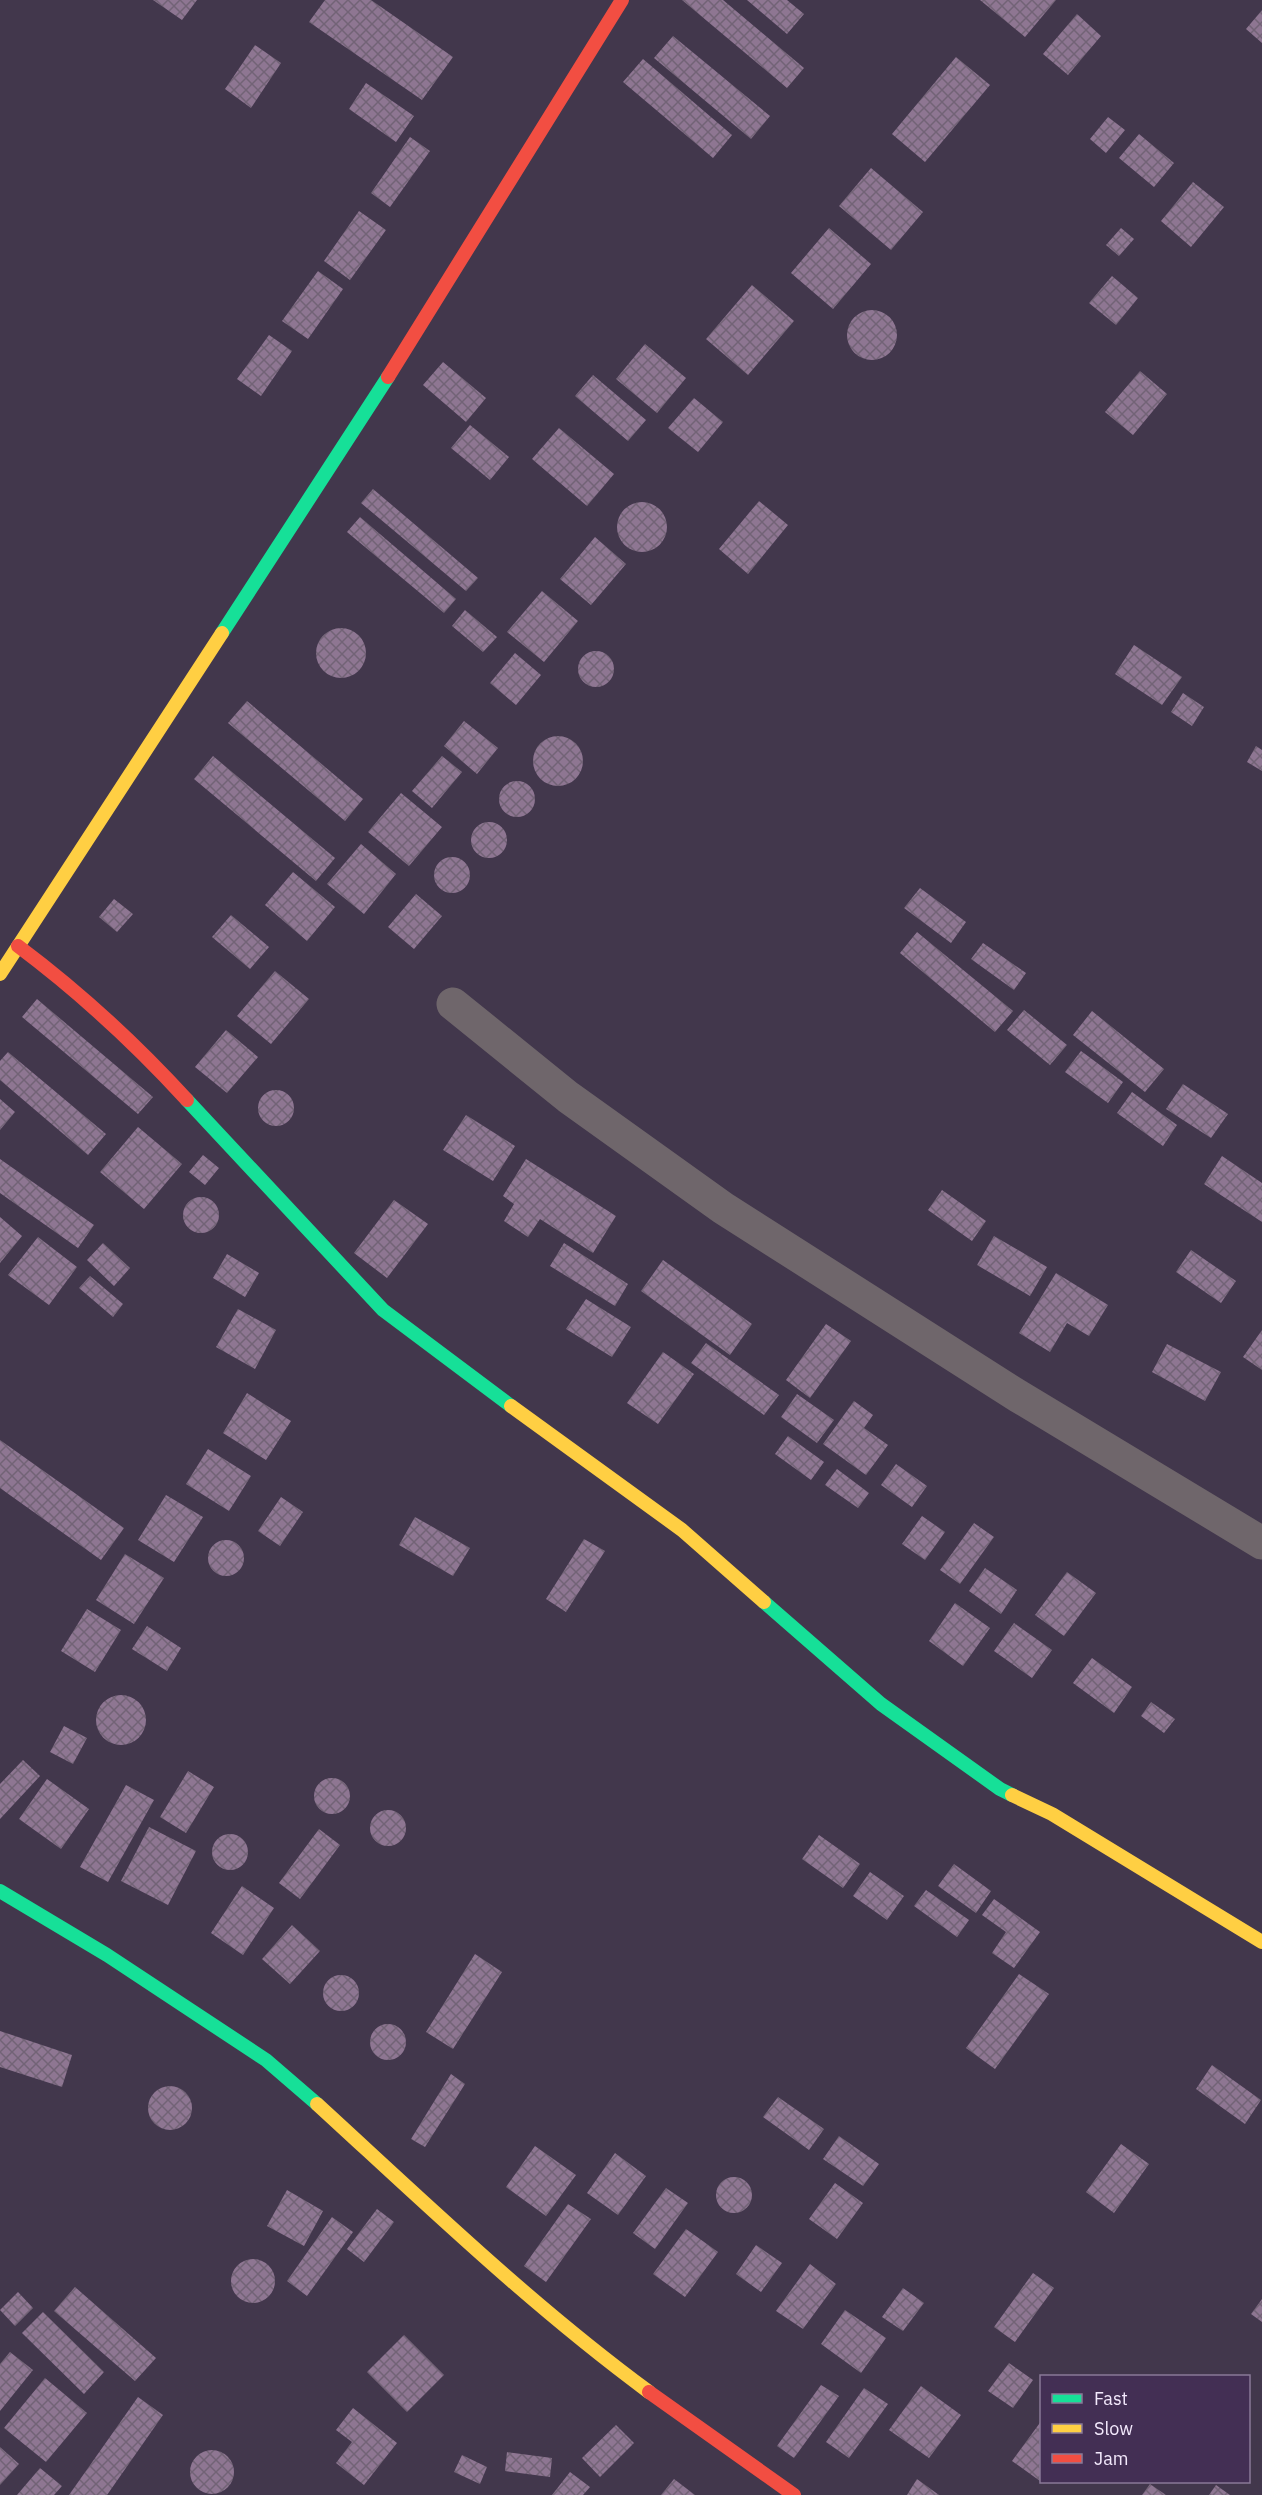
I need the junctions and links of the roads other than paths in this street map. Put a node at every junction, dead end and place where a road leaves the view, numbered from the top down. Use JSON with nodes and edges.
{"nodes":[{"id":1,"x":622,"y":0,"type":"edge"},
{"id":2,"x":18,"y":946,"type":"junction"},
{"id":3,"x":0,"y":974,"type":"edge"},
{"id":4,"x":453,"y":1004,"type":"dead end"},
{"id":5,"x":1262,"y":1543,"type":"edge"},
{"id":6,"x":0,"y":1891,"type":"edge"},
{"id":7,"x":1262,"y":1942,"type":"edge"},
{"id":8,"x":794,"y":2495,"type":"edge"}],
"edges":[{"from":1,"to":2,"type":"street"},
{"from":2,"to":3,"type":"street"},
{"from":2,"to":7,"type":"street"},
{"from":4,"to":5,"type":"street"},
{"from":6,"to":8,"type":"street"}]}
